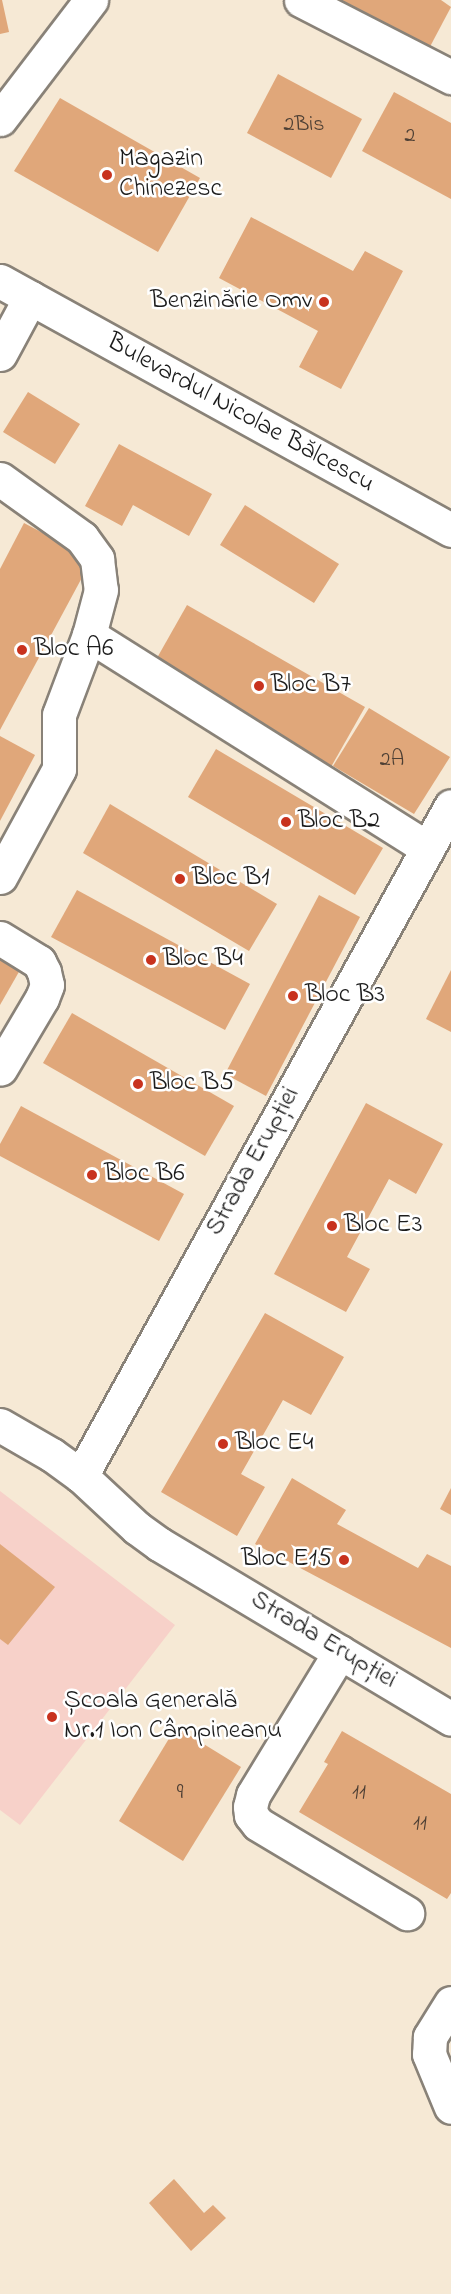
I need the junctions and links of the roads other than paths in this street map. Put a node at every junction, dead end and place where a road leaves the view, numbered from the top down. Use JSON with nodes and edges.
{"nodes":[{"id":1,"x":91,"y":0,"type":"edge"},
{"id":2,"x":301,"y":0,"type":"edge"},
{"id":3,"x":451,"y":77,"type":"edge"},
{"id":4,"x":0,"y":118,"type":"edge"},
{"id":5,"x":0,"y":281,"type":"edge"},
{"id":6,"x":30,"y":298,"type":"junction"},
{"id":7,"x":0,"y":354,"type":"edge"},
{"id":8,"x":0,"y":479,"type":"edge"},
{"id":9,"x":451,"y":530,"type":"edge"},
{"id":10,"x":89,"y":635,"type":"junction"},
{"id":11,"x":451,"y":806,"type":"edge"},
{"id":12,"x":427,"y":848,"type":"junction"},
{"id":13,"x":0,"y":876,"type":"edge"},
{"id":14,"x":0,"y":938,"type":"edge"},
{"id":15,"x":0,"y":1069,"type":"edge"},
{"id":16,"x":0,"y":1425,"type":"edge"},
{"id":17,"x":81,"y":1476,"type":"junction"},
{"id":18,"x":340,"y":1652,"type":"junction"},
{"id":19,"x":451,"y":1719,"type":"edge"},
{"id":20,"x":407,"y":1913,"type":"dead end"},
{"id":21,"x":451,"y":2003,"type":"edge"},
{"id":22,"x":451,"y":2107,"type":"edge"}],
"edges":[{"from":1,"to":4,"type":"street"},
{"from":2,"to":3,"type":"street"},
{"from":5,"to":6,"type":"street","name":"Bulevardul Nicolae Bălcescu"},
{"from":6,"to":7,"type":"street"},
{"from":6,"to":9,"type":"street","name":"Bulevardul Nicolae Bălcescu"},
{"from":8,"to":10,"type":"street"},
{"from":10,"to":12,"type":"street"},
{"from":10,"to":13,"type":"street"},
{"from":11,"to":12,"type":"street","name":"Strada Erupției"},
{"from":12,"to":17,"type":"street","name":"Strada Erupției"},
{"from":14,"to":15,"type":"street"},
{"from":16,"to":17,"type":"street","name":"Strada Erupției"},
{"from":17,"to":18,"type":"street","name":"Strada Erupției"},
{"from":18,"to":19,"type":"street","name":"Strada Erupției"},
{"from":18,"to":20,"type":"street"},
{"from":21,"to":22,"type":"street"}]}
